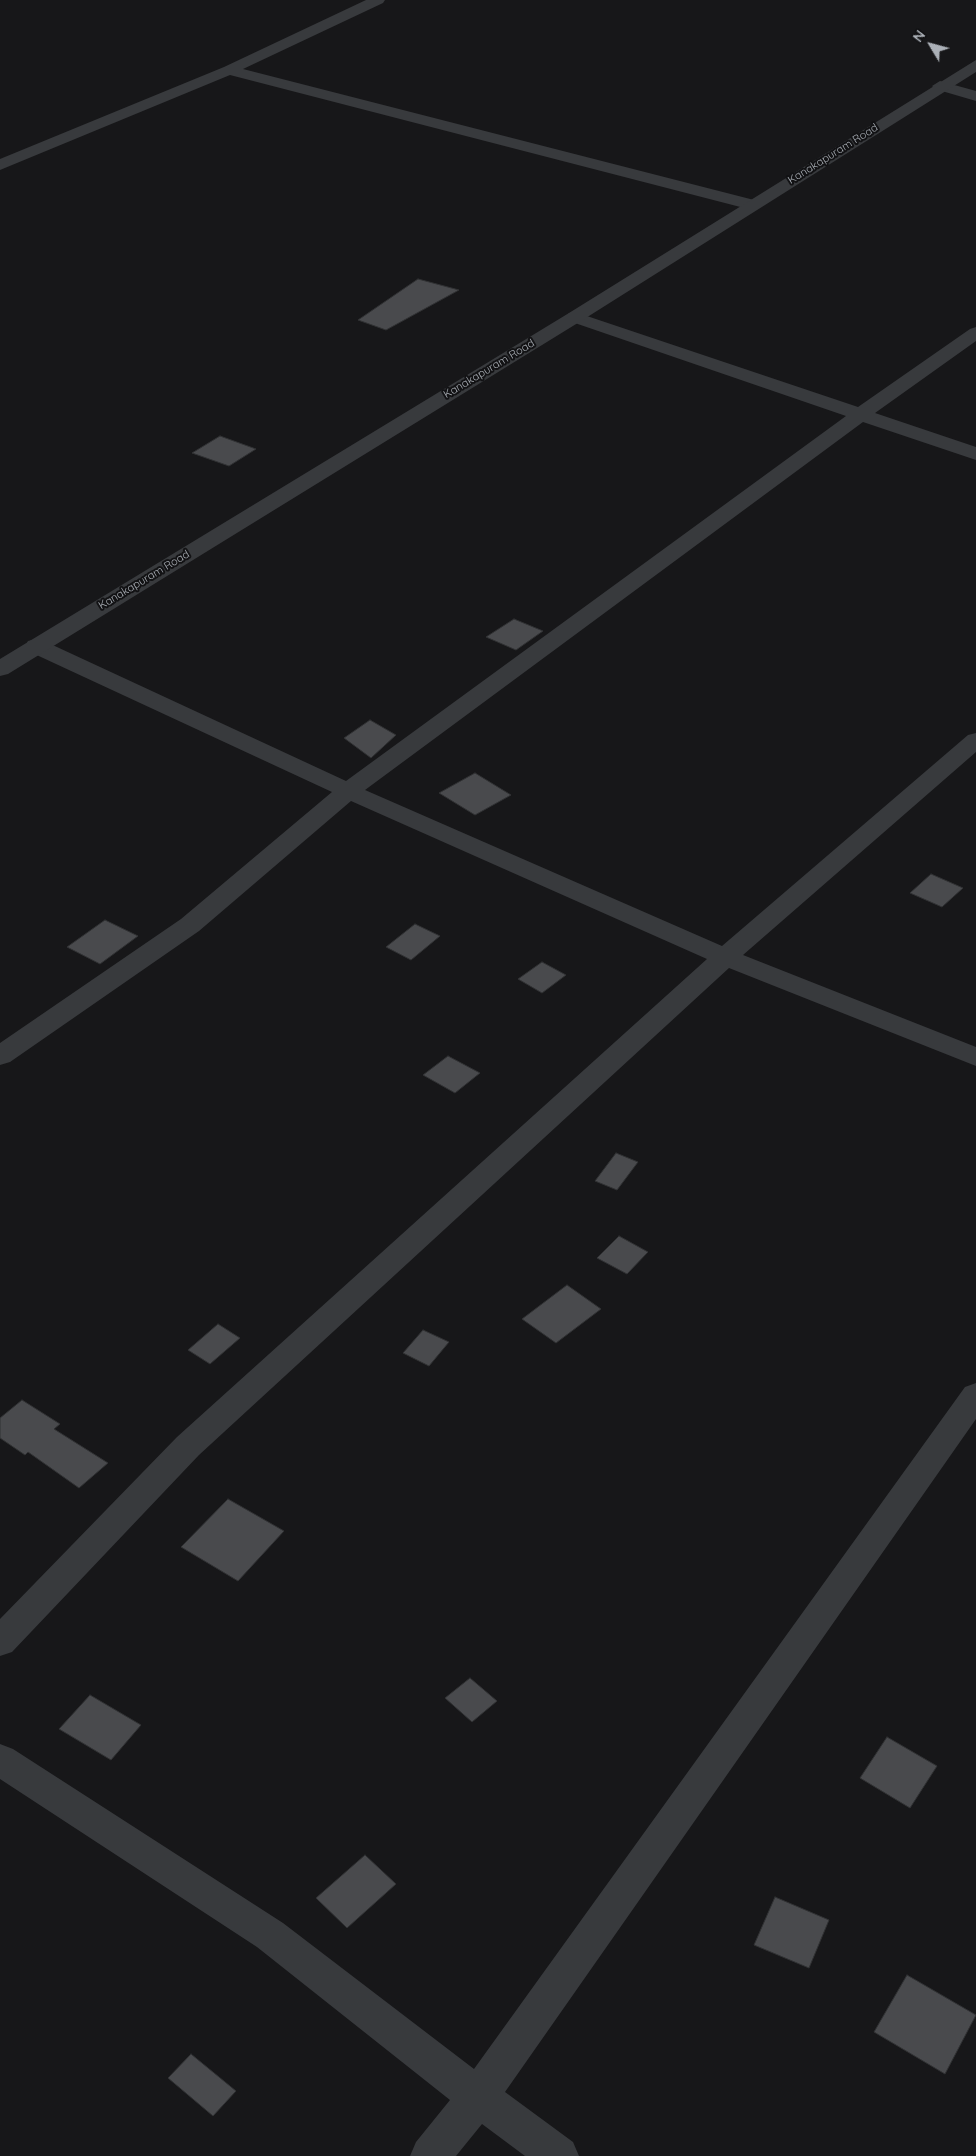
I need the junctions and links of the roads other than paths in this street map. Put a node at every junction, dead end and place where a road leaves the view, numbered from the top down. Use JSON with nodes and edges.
{"nodes":[{"id":1,"x":378,"y":0,"type":"edge"},
{"id":2,"x":976,"y":65,"type":"edge"},
{"id":3,"x":229,"y":70,"type":"junction"},
{"id":4,"x":940,"y":86,"type":"junction"},
{"id":5,"x":976,"y":96,"type":"edge"},
{"id":6,"x":0,"y":165,"type":"edge"},
{"id":7,"x":752,"y":205,"type":"junction"},
{"id":8,"x":574,"y":317,"type":"junction"},
{"id":9,"x":976,"y":333,"type":"edge"},
{"id":10,"x":861,"y":414,"type":"junction"},
{"id":11,"x":976,"y":454,"type":"edge"},
{"id":12,"x":36,"y":646,"type":"junction"},
{"id":13,"x":0,"y":669,"type":"edge"},
{"id":14,"x":976,"y":740,"type":"edge"},
{"id":15,"x":348,"y":791,"type":"junction"},
{"id":16,"x":725,"y":957,"type":"junction"},
{"id":17,"x":0,"y":1056,"type":"edge"},
{"id":18,"x":976,"y":1057,"type":"edge"},
{"id":19,"x":976,"y":1396,"type":"edge"},
{"id":20,"x":0,"y":1642,"type":"edge"},
{"id":21,"x":0,"y":1760,"type":"edge"},
{"id":22,"x":478,"y":2097,"type":"junction"},
{"id":23,"x":430,"y":2156,"type":"edge"},
{"id":24,"x":559,"y":2156,"type":"edge"}],
"edges":[{"from":1,"to":3,"type":"street"},
{"from":2,"to":4,"type":"street","name":"Kanakapuram Road"},
{"from":3,"to":6,"type":"street"},
{"from":3,"to":7,"type":"street"},
{"from":4,"to":5,"type":"street"},
{"from":4,"to":7,"type":"street","name":"Kanakapuram Road"},
{"from":7,"to":8,"type":"street","name":"Kanakapuram Road"},
{"from":8,"to":10,"type":"street"},
{"from":8,"to":12,"type":"street","name":"Kanakapuram Road"},
{"from":9,"to":10,"type":"street"},
{"from":10,"to":11,"type":"street"},
{"from":10,"to":15,"type":"street"},
{"from":12,"to":13,"type":"street","name":"Kanakapuram Road"},
{"from":12,"to":15,"type":"street"},
{"from":14,"to":16,"type":"street"},
{"from":15,"to":16,"type":"street"},
{"from":15,"to":17,"type":"street"},
{"from":16,"to":18,"type":"street"},
{"from":16,"to":20,"type":"street"},
{"from":19,"to":22,"type":"street"},
{"from":21,"to":22,"type":"street"},
{"from":22,"to":23,"type":"street"},
{"from":22,"to":24,"type":"street"}]}
